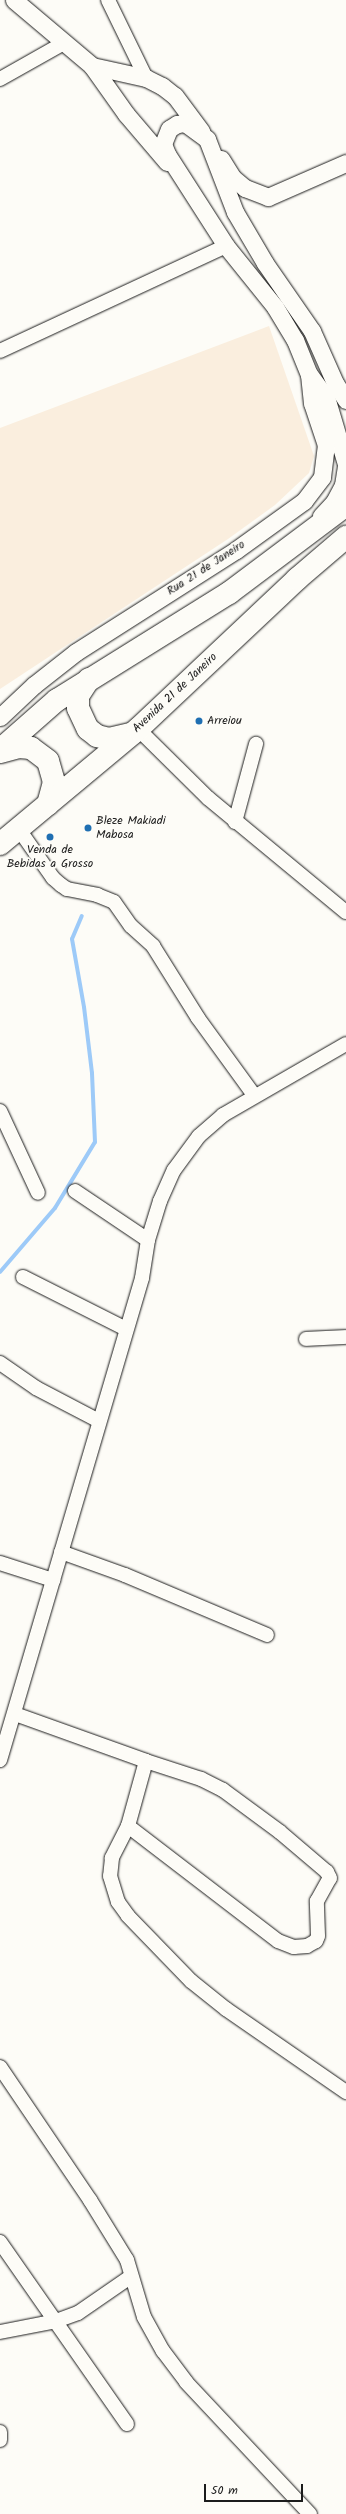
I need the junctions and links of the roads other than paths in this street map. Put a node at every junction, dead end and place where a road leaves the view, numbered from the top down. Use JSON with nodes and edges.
{"nodes":[{"id":1,"x":14,"y":0,"type":"edge"},
{"id":2,"x":108,"y":0,"type":"edge"},
{"id":3,"x":64,"y":43,"type":"junction"},
{"id":4,"x":92,"y":66,"type":"junction"},
{"id":5,"x":146,"y":78,"type":"junction"},
{"id":6,"x":0,"y":79,"type":"edge"},
{"id":7,"x":207,"y":139,"type":"junction"},
{"id":8,"x":346,"y":163,"type":"edge"},
{"id":9,"x":184,"y":182,"type":"junction"},
{"id":10,"x":226,"y":246,"type":"junction"},
{"id":11,"x":0,"y":351,"type":"edge"},
{"id":12,"x":309,"y":374,"type":"junction"},
{"id":13,"x":346,"y":400,"type":"edge"},
{"id":14,"x":346,"y":465,"type":"edge"},
{"id":15,"x":346,"y":505,"type":"edge"},
{"id":16,"x":345,"y":538,"type":"edge"},
{"id":17,"x":285,"y":552,"type":"junction"},
{"id":18,"x":90,"y":678,"type":"junction"},
{"id":19,"x":1,"y":711,"type":"edge"},
{"id":20,"x":134,"y":731,"type":"junction"},
{"id":21,"x":256,"y":744,"type":"dead end"},
{"id":22,"x":0,"y":751,"type":"edge"},
{"id":23,"x":48,"y":804,"type":"junction"},
{"id":24,"x":235,"y":822,"type":"junction"},
{"id":25,"x":18,"y":828,"type":"junction"},
{"id":26,"x":0,"y":844,"type":"edge"},
{"id":27,"x":346,"y":912,"type":"edge"},
{"id":28,"x":346,"y":1044,"type":"edge"},
{"id":29,"x":254,"y":1095,"type":"junction"},
{"id":30,"x":0,"y":1111,"type":"edge"},
{"id":31,"x":75,"y":1191,"type":"dead end"},
{"id":32,"x":38,"y":1193,"type":"dead end"},
{"id":33,"x":148,"y":1240,"type":"junction"},
{"id":34,"x":23,"y":1277,"type":"dead end"},
{"id":35,"x":126,"y":1329,"type":"junction"},
{"id":36,"x":346,"y":1337,"type":"edge"},
{"id":37,"x":306,"y":1339,"type":"dead end"},
{"id":38,"x":0,"y":1363,"type":"edge"},
{"id":39,"x":99,"y":1421,"type":"junction"},
{"id":40,"x":61,"y":1552,"type":"junction"},
{"id":41,"x":0,"y":1563,"type":"edge"},
{"id":42,"x":53,"y":1580,"type":"junction"},
{"id":43,"x":267,"y":1635,"type":"dead end"},
{"id":44,"x":15,"y":1714,"type":"junction"},
{"id":45,"x":0,"y":1760,"type":"edge"},
{"id":46,"x":146,"y":1761,"type":"junction"},
{"id":47,"x":128,"y":1826,"type":"junction"},
{"id":48,"x":0,"y":2067,"type":"edge"},
{"id":49,"x":346,"y":2092,"type":"edge"},
{"id":50,"x":0,"y":2242,"type":"edge"},
{"id":51,"x":130,"y":2277,"type":"junction"},
{"id":52,"x":56,"y":2321,"type":"junction"},
{"id":53,"x":0,"y":2332,"type":"edge"},
{"id":54,"x":128,"y":2424,"type":"dead end"},
{"id":55,"x":0,"y":2432,"type":"edge"},
{"id":56,"x":0,"y":2440,"type":"edge"},
{"id":57,"x":310,"y":2514,"type":"edge"}],
"edges":[{"from":1,"to":3,"type":"street"},
{"from":2,"to":5,"type":"street"},
{"from":3,"to":4,"type":"street"},
{"from":3,"to":6,"type":"street"},
{"from":4,"to":5,"type":"street"},
{"from":4,"to":9,"type":"street"},
{"from":5,"to":7,"type":"street"},
{"from":7,"to":8,"type":"street"},
{"from":7,"to":9,"type":"street"},
{"from":7,"to":13,"type":"street"},
{"from":9,"to":10,"type":"street"},
{"from":10,"to":11,"type":"street"},
{"from":10,"to":12,"type":"street"},
{"from":12,"to":14,"type":"street"},
{"from":12,"to":19,"type":"street","name":"Rua 21 de Janeiro"},
{"from":14,"to":17,"type":"street"},
{"from":15,"to":17,"type":"main road"},
{"from":16,"to":20,"type":"main road","name":"Avenida 21 de Janeiro"},
{"from":17,"to":18,"type":"main road"},
{"from":18,"to":20,"type":"main road"},
{"from":18,"to":22,"type":"main road"},
{"from":20,"to":23,"type":"main road","name":"Avenida 21 de Janeiro"},
{"from":20,"to":24,"type":"street"},
{"from":21,"to":24,"type":"street"},
{"from":22,"to":23,"type":"main road"},
{"from":23,"to":25,"type":"main road","name":"Avenida 21 de Janeiro"},
{"from":24,"to":27,"type":"street"},
{"from":25,"to":26,"type":"main road","name":"Avenida 21 de Janeiro"},
{"from":25,"to":29,"type":"street"},
{"from":28,"to":29,"type":"street"},
{"from":29,"to":33,"type":"street"},
{"from":30,"to":32,"type":"street"},
{"from":31,"to":33,"type":"street"},
{"from":33,"to":35,"type":"street"},
{"from":34,"to":35,"type":"street"},
{"from":35,"to":39,"type":"street"},
{"from":36,"to":37,"type":"street"},
{"from":38,"to":39,"type":"street"},
{"from":39,"to":40,"type":"street"},
{"from":40,"to":42,"type":"street"},
{"from":40,"to":43,"type":"street"},
{"from":41,"to":42,"type":"street"},
{"from":42,"to":44,"type":"street"},
{"from":44,"to":45,"type":"street"},
{"from":44,"to":46,"type":"street"},
{"from":46,"to":47,"type":"street"},
{"from":46,"to":47,"type":"street"},
{"from":47,"to":49,"type":"street"},
{"from":48,"to":51,"type":"street"},
{"from":50,"to":52,"type":"street"},
{"from":51,"to":52,"type":"street"},
{"from":51,"to":57,"type":"street"},
{"from":52,"to":53,"type":"street"},
{"from":52,"to":54,"type":"street"},
{"from":55,"to":56,"type":"street"}]}
